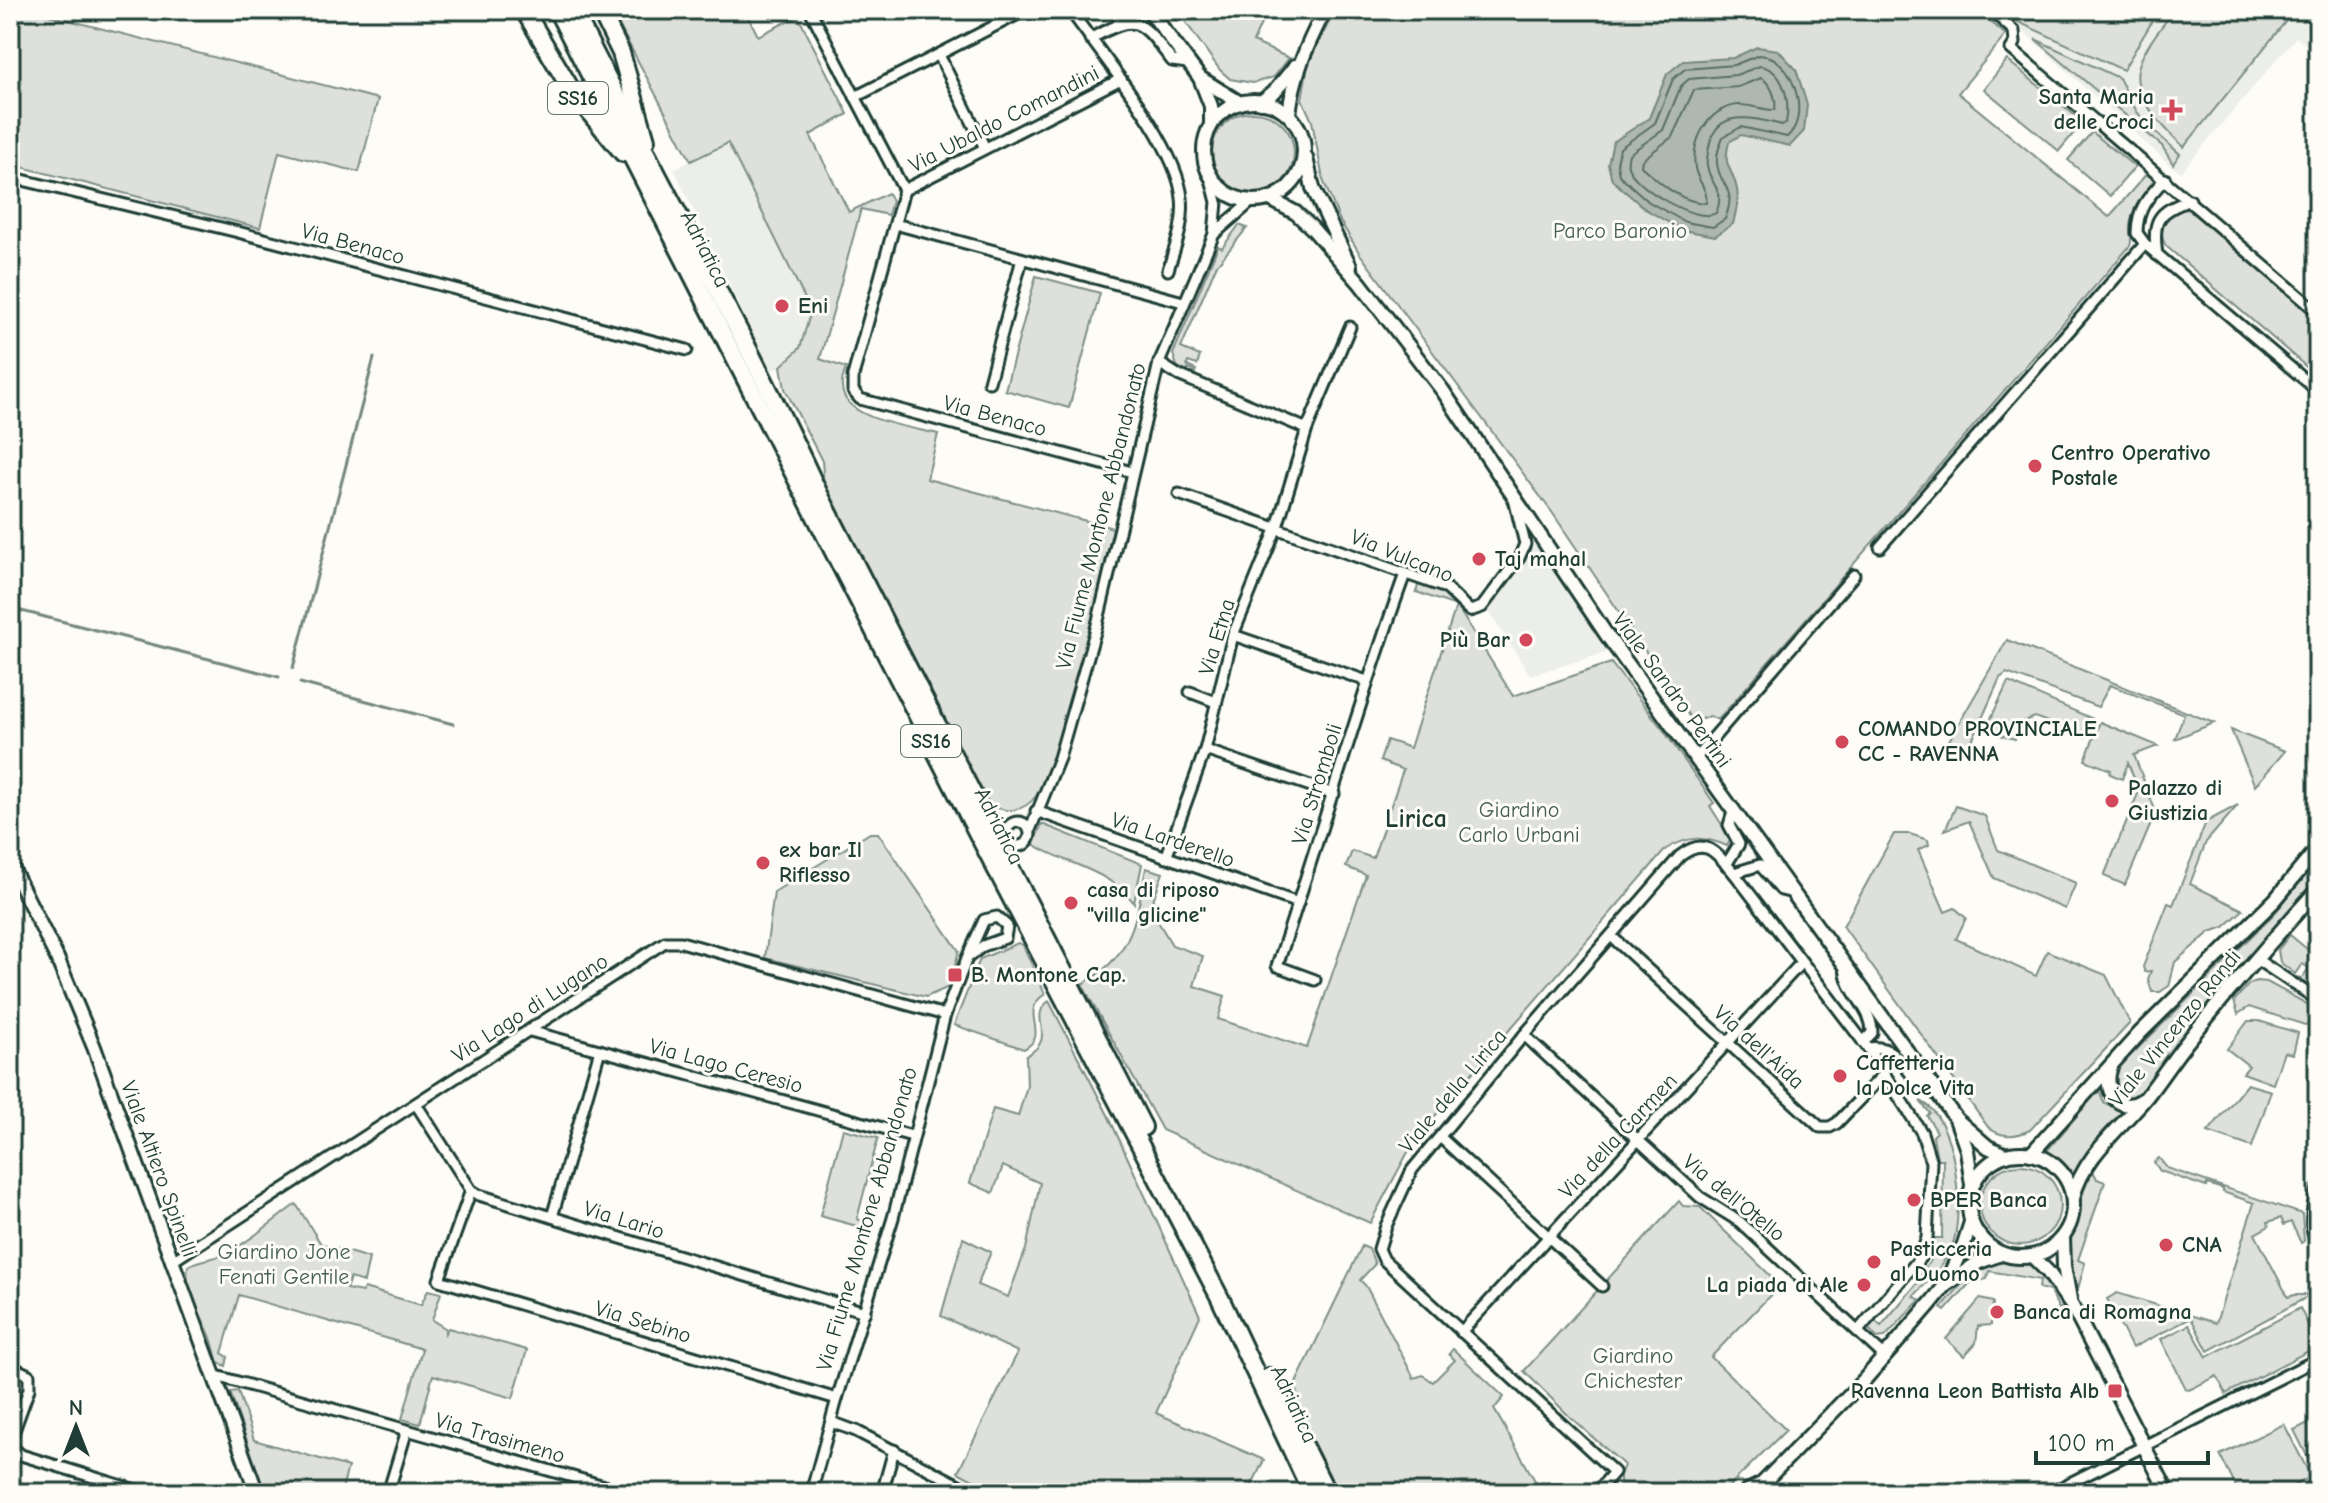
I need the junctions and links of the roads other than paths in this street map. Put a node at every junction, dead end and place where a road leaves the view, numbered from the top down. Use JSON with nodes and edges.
{"nodes":[{"id":1,"x":524,"y":10,"type":"edge"},
{"id":2,"x":557,"y":10,"type":"edge"},
{"id":3,"x":573,"y":10,"type":"edge"},
{"id":4,"x":600,"y":10,"type":"edge"},
{"id":5,"x":810,"y":10,"type":"edge"},
{"id":6,"x":1026,"y":10,"type":"edge"},
{"id":7,"x":1070,"y":10,"type":"edge"},
{"id":8,"x":1123,"y":10,"type":"edge"},
{"id":9,"x":1149,"y":10,"type":"edge"},
{"id":10,"x":1325,"y":10,"type":"edge"},
{"id":11,"x":1991,"y":10,"type":"edge"},
{"id":12,"x":1118,"y":23,"type":"junction"},
{"id":13,"x":1090,"y":39,"type":"junction"},
{"id":14,"x":939,"y":55,"type":"junction"},
{"id":15,"x":1300,"y":60,"type":"junction"},
{"id":16,"x":1188,"y":63,"type":"junction"},
{"id":17,"x":1200,"y":78,"type":"junction"},
{"id":18,"x":1121,"y":79,"type":"junction"},
{"id":19,"x":855,"y":97,"type":"junction"},
{"id":20,"x":1261,"y":102,"type":"junction"},
{"id":21,"x":1240,"y":103,"type":"junction"},
{"id":22,"x":1289,"y":115,"type":"junction"},
{"id":23,"x":1211,"y":126,"type":"junction"},
{"id":24,"x":985,"y":148,"type":"junction"},
{"id":25,"x":1305,"y":153,"type":"junction"},
{"id":26,"x":650,"y":175,"type":"junction"},
{"id":27,"x":1210,"y":175,"type":"junction"},
{"id":28,"x":10,"y":177,"type":"edge"},
{"id":29,"x":2165,"y":179,"type":"junction"},
{"id":30,"x":904,"y":190,"type":"junction"},
{"id":31,"x":1270,"y":199,"type":"junction"},
{"id":32,"x":2190,"y":200,"type":"junction"},
{"id":33,"x":1252,"y":201,"type":"junction"},
{"id":34,"x":895,"y":224,"type":"junction"},
{"id":35,"x":1214,"y":234,"type":"junction"},
{"id":36,"x":2145,"y":244,"type":"junction"},
{"id":37,"x":2157,"y":255,"type":"junction"},
{"id":38,"x":1022,"y":259,"type":"junction"},
{"id":39,"x":1168,"y":270,"type":"dead end"},
{"id":40,"x":1360,"y":283,"type":"junction"},
{"id":41,"x":1183,"y":302,"type":"junction"},
{"id":42,"x":2318,"y":312,"type":"edge"},
{"id":43,"x":1350,"y":327,"type":"dead end"},
{"id":44,"x":687,"y":350,"type":"dead end"},
{"id":45,"x":1159,"y":363,"type":"junction"},
{"id":46,"x":989,"y":382,"type":"dead end"},
{"id":47,"x":2318,"y":391,"type":"edge"},
{"id":48,"x":1307,"y":429,"type":"junction"},
{"id":49,"x":1132,"y":472,"type":"junction"},
{"id":50,"x":1512,"y":491,"type":"junction"},
{"id":51,"x":1179,"y":494,"type":"dead end"},
{"id":52,"x":1277,"y":527,"type":"junction"},
{"id":53,"x":1880,"y":547,"type":"dead end"},
{"id":54,"x":1405,"y":574,"type":"junction"},
{"id":55,"x":1854,"y":575,"type":"dead end"},
{"id":56,"x":1233,"y":635,"type":"junction"},
{"id":57,"x":1367,"y":681,"type":"junction"},
{"id":58,"x":1190,"y":692,"type":"dead end"},
{"id":59,"x":1216,"y":702,"type":"junction"},
{"id":60,"x":1205,"y":750,"type":"junction"},
{"id":61,"x":1695,"y":759,"type":"junction"},
{"id":62,"x":1334,"y":794,"type":"junction"},
{"id":63,"x":1734,"y":809,"type":"junction"},
{"id":64,"x":1036,"y":811,"type":"junction"},
{"id":65,"x":1018,"y":822,"type":"junction"},
{"id":66,"x":1030,"y":830,"type":"junction"},
{"id":67,"x":2318,"y":848,"type":"edge"},
{"id":68,"x":1166,"y":858,"type":"junction"},
{"id":69,"x":10,"y":864,"type":"edge"},
{"id":70,"x":1730,"y":869,"type":"junction"},
{"id":71,"x":2318,"y":889,"type":"edge"},
{"id":72,"x":1794,"y":893,"type":"junction"},
{"id":73,"x":1298,"y":903,"type":"junction"},
{"id":74,"x":1611,"y":936,"type":"junction"},
{"id":75,"x":967,"y":958,"type":"junction"},
{"id":76,"x":2256,"y":959,"type":"junction"},
{"id":77,"x":1801,"y":963,"type":"junction"},
{"id":78,"x":1845,"y":964,"type":"junction"},
{"id":79,"x":1315,"y":980,"type":"dead end"},
{"id":80,"x":2318,"y":1000,"type":"edge"},
{"id":81,"x":945,"y":1015,"type":"junction"},
{"id":82,"x":530,"y":1031,"type":"junction"},
{"id":83,"x":1524,"y":1035,"type":"junction"},
{"id":84,"x":1727,"y":1044,"type":"junction"},
{"id":85,"x":1866,"y":1045,"type":"junction"},
{"id":86,"x":600,"y":1050,"type":"junction"},
{"id":87,"x":2112,"y":1064,"type":"junction"},
{"id":88,"x":1883,"y":1075,"type":"junction"},
{"id":89,"x":1932,"y":1085,"type":"junction"},
{"id":90,"x":2147,"y":1096,"type":"junction"},
{"id":91,"x":416,"y":1104,"type":"junction"},
{"id":92,"x":1956,"y":1119,"type":"junction"},
{"id":93,"x":912,"y":1136,"type":"junction"},
{"id":94,"x":1440,"y":1137,"type":"junction"},
{"id":95,"x":1639,"y":1139,"type":"junction"},
{"id":96,"x":2031,"y":1154,"type":"junction"},
{"id":97,"x":2006,"y":1155,"type":"junction"},
{"id":98,"x":1972,"y":1185,"type":"junction"},
{"id":99,"x":2318,"y":1189,"type":"edge"},
{"id":100,"x":471,"y":1190,"type":"junction"},
{"id":101,"x":2073,"y":1198,"type":"junction"},
{"id":102,"x":552,"y":1217,"type":"junction"},
{"id":103,"x":1971,"y":1222,"type":"junction"},
{"id":104,"x":2063,"y":1237,"type":"junction"},
{"id":105,"x":1549,"y":1238,"type":"junction"},
{"id":106,"x":2318,"y":1247,"type":"edge"},
{"id":107,"x":2001,"y":1254,"type":"junction"},
{"id":108,"x":2033,"y":1257,"type":"junction"},
{"id":109,"x":171,"y":1262,"type":"junction"},
{"id":110,"x":1602,"y":1286,"type":"dead end"},
{"id":111,"x":1944,"y":1287,"type":"junction"},
{"id":112,"x":2072,"y":1306,"type":"junction"},
{"id":113,"x":865,"y":1312,"type":"junction"},
{"id":114,"x":1858,"y":1331,"type":"junction"},
{"id":115,"x":1461,"y":1332,"type":"junction"},
{"id":116,"x":1885,"y":1357,"type":"junction"},
{"id":117,"x":2318,"y":1359,"type":"edge"},
{"id":118,"x":10,"y":1366,"type":"edge"},
{"id":119,"x":213,"y":1375,"type":"junction"},
{"id":120,"x":837,"y":1399,"type":"junction"},
{"id":121,"x":831,"y":1422,"type":"junction"},
{"id":122,"x":407,"y":1430,"type":"junction"},
{"id":123,"x":2145,"y":1446,"type":"junction"},
{"id":124,"x":894,"y":1450,"type":"junction"},
{"id":125,"x":1755,"y":1491,"type":"edge"},
{"id":126,"x":145,"y":1493,"type":"edge"},
{"id":127,"x":257,"y":1493,"type":"edge"},
{"id":128,"x":388,"y":1493,"type":"edge"},
{"id":129,"x":629,"y":1493,"type":"edge"},
{"id":130,"x":811,"y":1493,"type":"edge"},
{"id":131,"x":882,"y":1493,"type":"edge"},
{"id":132,"x":974,"y":1493,"type":"edge"},
{"id":133,"x":1312,"y":1493,"type":"edge"},
{"id":134,"x":1327,"y":1493,"type":"edge"},
{"id":135,"x":1596,"y":1493,"type":"edge"},
{"id":136,"x":2050,"y":1493,"type":"edge"},
{"id":137,"x":2168,"y":1493,"type":"edge"}],
"edges":[{"from":1,"to":26,"type":"highway","number":"SS16"},
{"from":2,"to":26,"type":"highway","name":"Adriatica","number":"SS16"},
{"from":3,"to":26,"type":"highway","name":"Adriatica","number":"SS16"},
{"from":4,"to":26,"type":"highway","number":"SS16"},
{"from":5,"to":19,"type":"street"},
{"from":6,"to":14,"type":"street"},
{"from":7,"to":13,"type":"street"},
{"from":8,"to":12,"type":"street"},
{"from":9,"to":16,"type":"main road"},
{"from":10,"to":15,"type":"main road"},
{"from":11,"to":29,"type":"street"},
{"from":12,"to":13,"type":"street"},
{"from":12,"to":16,"type":"street"},
{"from":13,"to":18,"type":"street"},
{"from":14,"to":19,"type":"street"},
{"from":14,"to":24,"type":"street"},
{"from":15,"to":20,"type":"main road"},
{"from":15,"to":22,"type":"main road"},
{"from":16,"to":17,"type":"main road"},
{"from":17,"to":21,"type":"main road"},
{"from":17,"to":23,"type":"main road"},
{"from":18,"to":24,"type":"street","name":"Via Ubaldo Comandini"},
{"from":18,"to":39,"type":"street"},
{"from":19,"to":30,"type":"street"},
{"from":20,"to":21,"type":"main road"},
{"from":20,"to":22,"type":"main road"},
{"from":21,"to":23,"type":"main road"},
{"from":22,"to":25,"type":"main road"},
{"from":23,"to":27,"type":"main road"},
{"from":24,"to":30,"type":"street","name":"Via Ubaldo Comandini"},
{"from":25,"to":31,"type":"main road"},
{"from":25,"to":40,"type":"main road","name":"Viale Sandro Pertini"},
{"from":26,"to":133,"type":"highway","name":"Adriatica","number":"SS16"},
{"from":26,"to":134,"type":"highway","name":"Adriatica","number":"SS16"},
{"from":27,"to":33,"type":"main road"},
{"from":27,"to":35,"type":"street","name":"Via Fiume Montone Abbandonato"},
{"from":28,"to":44,"type":"street","name":"Via Benaco"},
{"from":29,"to":32,"type":"street"},
{"from":29,"to":36,"type":"street"},
{"from":30,"to":34,"type":"street"},
{"from":31,"to":33,"type":"main road"},
{"from":31,"to":40,"type":"main road","name":"Viale Sandro Pertini"},
{"from":32,"to":37,"type":"street"},
{"from":32,"to":42,"type":"street"},
{"from":33,"to":35,"type":"street","name":"Via Fiume Montone Abbandonato"},
{"from":34,"to":38,"type":"street"},
{"from":34,"to":49,"type":"street","name":"Via Benaco"},
{"from":35,"to":41,"type":"street","name":"Via Fiume Montone Abbandonato"},
{"from":36,"to":37,"type":"street"},
{"from":36,"to":53,"type":"street"},
{"from":37,"to":47,"type":"street"},
{"from":38,"to":41,"type":"street"},
{"from":38,"to":46,"type":"street"},
{"from":40,"to":50,"type":"main road","name":"Viale Sandro Pertini"},
{"from":41,"to":45,"type":"street","name":"Via Fiume Montone Abbandonato"},
{"from":43,"to":48,"type":"street","name":"Via Etna"},
{"from":45,"to":48,"type":"street"},
{"from":45,"to":49,"type":"street","name":"Via Fiume Montone Abbandonato"},
{"from":48,"to":52,"type":"street","name":"Via Etna"},
{"from":49,"to":64,"type":"street","name":"Via Fiume Montone Abbandonato"},
{"from":50,"to":54,"type":"street","name":"Via Vulcano"},
{"from":50,"to":61,"type":"main road","name":"Viale Sandro Pertini"},
{"from":51,"to":52,"type":"street","name":"Via Vulcano"},
{"from":52,"to":54,"type":"street","name":"Via Vulcano"},
{"from":52,"to":56,"type":"street","name":"Via Etna"},
{"from":54,"to":57,"type":"street","name":"Via Stromboli"},
{"from":55,"to":61,"type":"street"},
{"from":56,"to":57,"type":"street"},
{"from":56,"to":59,"type":"street","name":"Via Etna"},
{"from":57,"to":62,"type":"street","name":"Via Stromboli"},
{"from":58,"to":59,"type":"street"},
{"from":59,"to":60,"type":"street","name":"Via Etna"},
{"from":60,"to":62,"type":"street"},
{"from":60,"to":68,"type":"street","name":"Via Etna"},
{"from":61,"to":63,"type":"main road","name":"Viale Sandro Pertini"},
{"from":62,"to":73,"type":"street","name":"Via Stromboli"},
{"from":63,"to":70,"type":"street"},
{"from":63,"to":72,"type":"main road","name":"Viale Sandro Pertini"},
{"from":64,"to":65,"type":"street"},
{"from":64,"to":66,"type":"street","name":"Via Fiume Montone Abbandonato"},
{"from":64,"to":68,"type":"street","name":"Via Larderello"},
{"from":65,"to":66,"type":"street"},
{"from":65,"to":66,"type":"street"},
{"from":67,"to":87,"type":"main road","name":"Viale Vincenzo Randi"},
{"from":68,"to":73,"type":"street","name":"Via Larderello"},
{"from":69,"to":109,"type":"main road","name":"Viale Altiero Spinelli"},
{"from":70,"to":72,"type":"street","name":"Viale della Lirica"},
{"from":70,"to":74,"type":"street","name":"Viale della Lirica"},
{"from":70,"to":77,"type":"street","name":"Viale della Lirica"},
{"from":71,"to":76,"type":"main road","name":"Viale Vincenzo Randi"},
{"from":72,"to":78,"type":"main road","name":"Viale Sandro Pertini"},
{"from":73,"to":79,"type":"street","name":"Via Stromboli"},
{"from":74,"to":83,"type":"street","name":"Viale della Lirica"},
{"from":74,"to":84,"type":"street","name":"Via dell'Aida"},
{"from":75,"to":75,"type":"street","name":"Via Fiume Montone Abbandonato"},
{"from":75,"to":81,"type":"street","name":"Via Fiume Montone Abbandonato"},
{"from":76,"to":80,"type":"street"},
{"from":76,"to":90,"type":"main road","name":"Viale Vincenzo Randi"},
{"from":77,"to":84,"type":"street","name":"Via della Carmen"},
{"from":77,"to":85,"type":"street","name":"Viale della Lirica"},
{"from":78,"to":85,"type":"street"},
{"from":78,"to":89,"type":"main road","name":"Viale Sandro Pertini"},
{"from":81,"to":82,"type":"street","name":"Via Lago di Lugano"},
{"from":81,"to":93,"type":"street","name":"Via Fiume Montone Abbandonato"},
{"from":82,"to":86,"type":"street","name":"Via Lago Ceresio"},
{"from":82,"to":91,"type":"street","name":"Via Lago di Lugano"},
{"from":83,"to":94,"type":"street","name":"Viale della Lirica"},
{"from":83,"to":95,"type":"street","name":"Via dell'Otello"},
{"from":84,"to":88,"type":"street","name":"Via dell'Aida"},
{"from":84,"to":95,"type":"street","name":"Via della Carmen"},
{"from":85,"to":88,"type":"street","name":"Viale della Lirica"},
{"from":85,"to":89,"type":"street","name":"Viale della Lirica"},
{"from":86,"to":93,"type":"street","name":"Via Lago Ceresio"},
{"from":86,"to":102,"type":"street"},
{"from":87,"to":90,"type":"main road"},
{"from":87,"to":96,"type":"main road","name":"Viale Vincenzo Randi"},
{"from":88,"to":114,"type":"street","name":"Viale della Lirica"},
{"from":89,"to":92,"type":"main road","name":"Viale Sandro Pertini"},
{"from":90,"to":101,"type":"main road","name":"Viale Vincenzo Randi"},
{"from":91,"to":100,"type":"street"},
{"from":91,"to":109,"type":"street","name":"Via Lago di Lugano"},
{"from":92,"to":97,"type":"main road","name":"Viale Sandro Pertini"},
{"from":92,"to":98,"type":"main road","name":"Viale Sandro Pertini"},
{"from":93,"to":113,"type":"street","name":"Via Fiume Montone Abbandonato"},
{"from":94,"to":105,"type":"street"},
{"from":94,"to":115,"type":"street","name":"Viale della Lirica"},
{"from":95,"to":105,"type":"street","name":"Via della Carmen"},
{"from":95,"to":114,"type":"street","name":"Via dell'Otello"},
{"from":96,"to":97,"type":"main road"},
{"from":96,"to":101,"type":"main road"},
{"from":97,"to":98,"type":"main road"},
{"from":98,"to":103,"type":"main road"},
{"from":99,"to":106,"type":"street"},
{"from":100,"to":102,"type":"street","name":"Via Lario"},
{"from":100,"to":120,"type":"street","name":"Via Sebino"},
{"from":101,"to":104,"type":"main road"},
{"from":102,"to":113,"type":"street","name":"Via Lario"},
{"from":103,"to":107,"type":"main road"},
{"from":103,"to":111,"type":"main road"},
{"from":104,"to":108,"type":"main road"},
{"from":104,"to":112,"type":"main road"},
{"from":105,"to":110,"type":"street"},
{"from":105,"to":115,"type":"street","name":"Via della Carmen"},
{"from":107,"to":108,"type":"main road"},
{"from":107,"to":111,"type":"main road"},
{"from":108,"to":112,"type":"main road"},
{"from":109,"to":119,"type":"main road","name":"Viale Altiero Spinelli"},
{"from":111,"to":116,"type":"main road"},
{"from":112,"to":123,"type":"main road"},
{"from":113,"to":120,"type":"street","name":"Via Fiume Montone Abbandonato"},
{"from":114,"to":116,"type":"street","name":"Via dell'Otello"},
{"from":115,"to":135,"type":"street","name":"Viale della Lirica"},
{"from":116,"to":125,"type":"main road"},
{"from":117,"to":123,"type":"street"},
{"from":118,"to":126,"type":"street"},
{"from":119,"to":122,"type":"street","name":"Via Trasimeno"},
{"from":119,"to":127,"type":"main road","name":"Viale Altiero Spinelli"},
{"from":120,"to":121,"type":"street","name":"Via Fiume Montone Abbandonato"},
{"from":121,"to":124,"type":"street"},
{"from":121,"to":130,"type":"street","name":"Via Fiume Montone Abbandonato"},
{"from":122,"to":128,"type":"street","name":"Via Trasimeno"},
{"from":122,"to":129,"type":"street","name":"Via Trasimeno"},
{"from":123,"to":136,"type":"street"},
{"from":123,"to":137,"type":"main road"},
{"from":124,"to":131,"type":"street"},
{"from":124,"to":132,"type":"street"}]}
